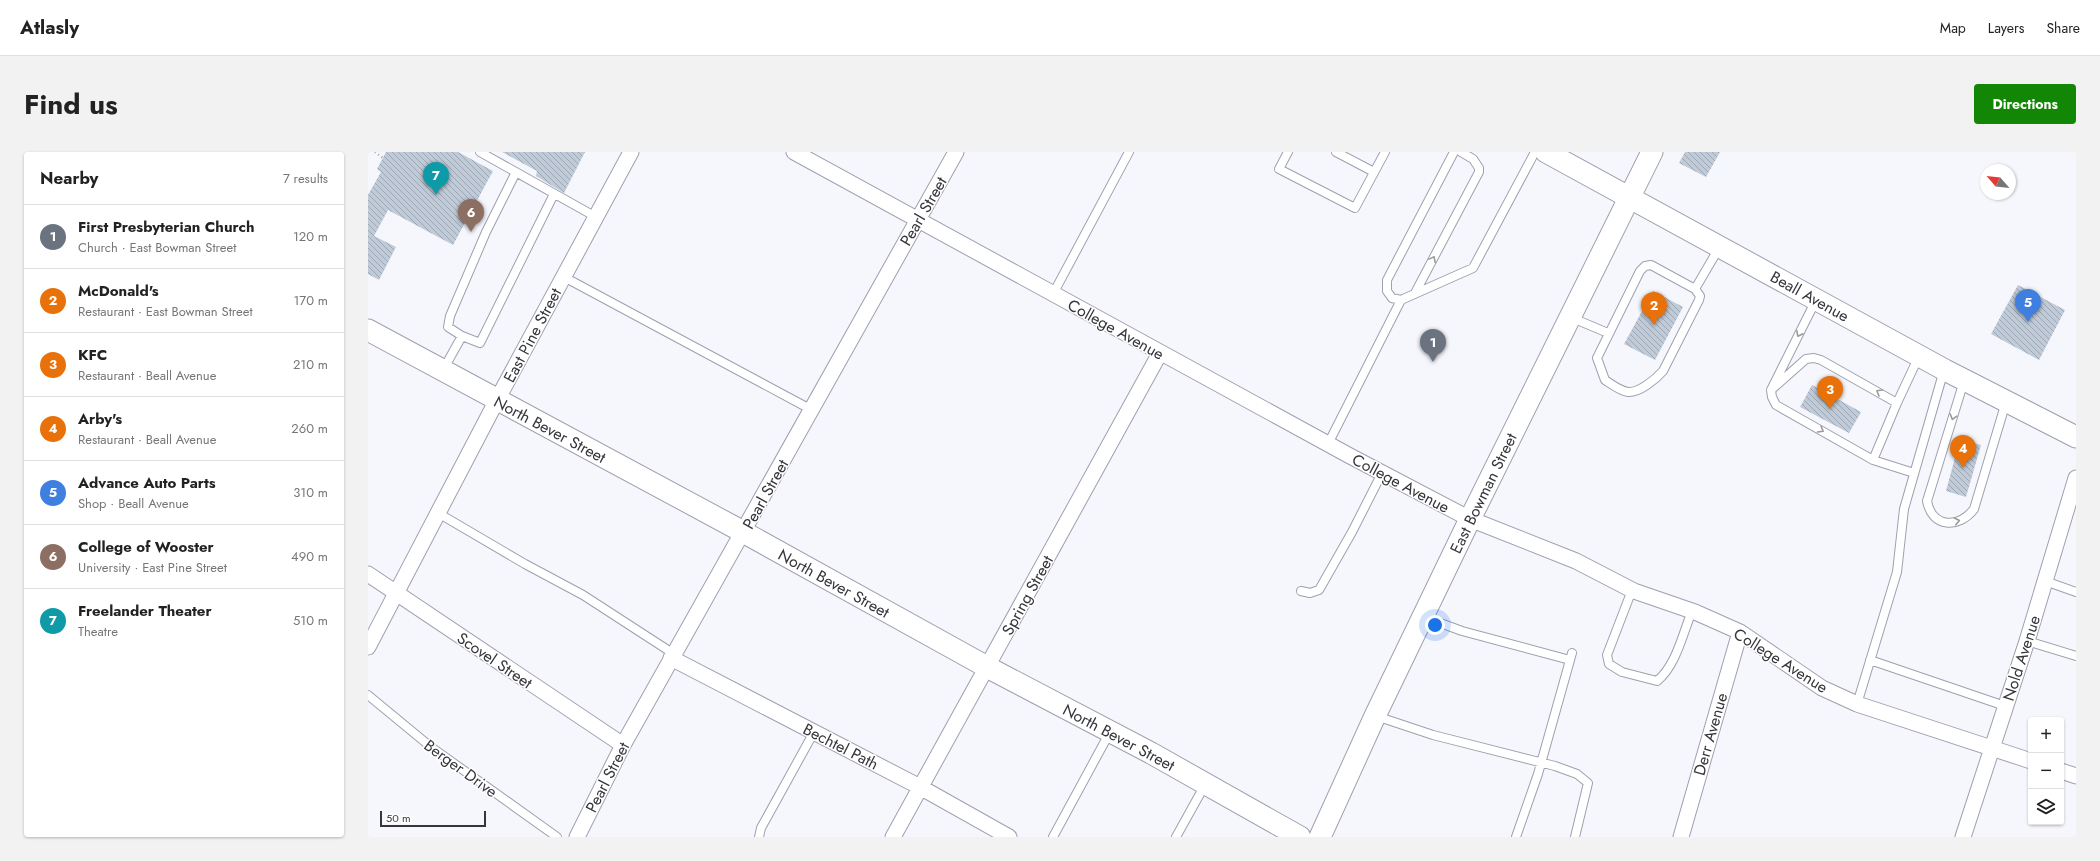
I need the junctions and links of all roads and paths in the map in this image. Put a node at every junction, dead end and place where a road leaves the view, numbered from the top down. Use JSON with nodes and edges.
{"nodes":[{"id":1,"x":375,"y":152,"type":"edge"},
{"id":2,"x":480,"y":152,"type":"edge"},
{"id":3,"x":631,"y":152,"type":"edge"},
{"id":4,"x":794,"y":152,"type":"edge"},
{"id":5,"x":956,"y":152,"type":"edge"},
{"id":6,"x":1129,"y":152,"type":"edge"},
{"id":7,"x":1288,"y":152,"type":"edge"},
{"id":8,"x":1336,"y":152,"type":"edge"},
{"id":9,"x":1385,"y":152,"type":"edge"},
{"id":10,"x":1454,"y":152,"type":"edge"},
{"id":11,"x":1461,"y":152,"type":"edge"},
{"id":12,"x":1534,"y":152,"type":"edge"},
{"id":13,"x":1546,"y":152,"type":"edge"},
{"id":14,"x":1652,"y":152,"type":"edge"},
{"id":15,"x":383,"y":158,"type":"dead end"},
{"id":16,"x":516,"y":172,"type":"junction"},
{"id":17,"x":1374,"y":172,"type":"junction"},
{"id":18,"x":554,"y":194,"type":"junction"},
{"id":19,"x":1629,"y":196,"type":"junction"},
{"id":20,"x":596,"y":217,"type":"junction"},
{"id":21,"x":918,"y":220,"type":"junction"},
{"id":22,"x":1720,"y":246,"type":"junction"},
{"id":23,"x":564,"y":277,"type":"junction"},
{"id":24,"x":1695,"y":289,"type":"junction"},
{"id":25,"x":1415,"y":293,"type":"junction"},
{"id":26,"x":1053,"y":294,"type":"junction"},
{"id":27,"x":1816,"y":299,"type":"junction"},
{"id":28,"x":1401,"y":300,"type":"junction"},
{"id":29,"x":1570,"y":316,"type":"junction"},
{"id":30,"x":368,"y":330,"type":"edge"},
{"id":31,"x":1608,"y":333,"type":"junction"},
{"id":32,"x":462,"y":336,"type":"junction"},
{"id":33,"x":1160,"y":353,"type":"junction"},
{"id":34,"x":1920,"y":356,"type":"junction"},
{"id":35,"x":1945,"y":370,"type":"junction"},
{"id":36,"x":443,"y":371,"type":"junction"},
{"id":37,"x":1964,"y":380,"type":"junction"},
{"id":38,"x":1771,"y":390,"type":"junction"},
{"id":39,"x":497,"y":400,"type":"junction"},
{"id":40,"x":2006,"y":401,"type":"junction"},
{"id":41,"x":1898,"y":403,"type":"junction"},
{"id":42,"x":812,"y":410,"type":"junction"},
{"id":43,"x":2076,"y":438,"type":"edge"},
{"id":44,"x":1328,"y":444,"type":"junction"},
{"id":45,"x":1873,"y":460,"type":"junction"},
{"id":46,"x":1382,"y":472,"type":"junction"},
{"id":47,"x":1914,"y":473,"type":"junction"},
{"id":48,"x":2076,"y":478,"type":"edge"},
{"id":49,"x":438,"y":513,"type":"junction"},
{"id":50,"x":1470,"y":519,"type":"junction"},
{"id":51,"x":743,"y":532,"type":"junction"},
{"id":52,"x":368,"y":574,"type":"edge"},
{"id":53,"x":2045,"y":581,"type":"junction"},
{"id":54,"x":1632,"y":590,"type":"junction"},
{"id":55,"x":1301,"y":591,"type":"dead end"},
{"id":56,"x":2076,"y":592,"type":"edge"},
{"id":57,"x":396,"y":594,"type":"junction"},
{"id":58,"x":1692,"y":611,"type":"junction"},
{"id":59,"x":1423,"y":617,"type":"junction"},
{"id":60,"x":1740,"y":632,"type":"junction"},
{"id":61,"x":2027,"y":641,"type":"junction"},
{"id":62,"x":368,"y":647,"type":"edge"},
{"id":63,"x":673,"y":656,"type":"junction"},
{"id":64,"x":2076,"y":656,"type":"edge"},
{"id":65,"x":1870,"y":660,"type":"junction"},
{"id":66,"x":988,"y":667,"type":"junction"},
{"id":67,"x":368,"y":695,"type":"edge"},
{"id":68,"x":1857,"y":704,"type":"junction"},
{"id":69,"x":2005,"y":706,"type":"junction"},
{"id":70,"x":1375,"y":716,"type":"junction"},
{"id":71,"x":814,"y":732,"type":"junction"},
{"id":72,"x":1110,"y":732,"type":"junction"},
{"id":73,"x":623,"y":745,"type":"junction"},
{"id":74,"x":1992,"y":748,"type":"junction"},
{"id":75,"x":2028,"y":760,"type":"edge"},
{"id":76,"x":1541,"y":763,"type":"junction"},
{"id":77,"x":2064,"y":772,"type":"edge"},
{"id":78,"x":2076,"y":776,"type":"edge"},
{"id":79,"x":1206,"y":783,"type":"junction"},
{"id":80,"x":920,"y":787,"type":"junction"},
{"id":81,"x":556,"y":837,"type":"edge"},
{"id":82,"x":576,"y":837,"type":"edge"},
{"id":83,"x":758,"y":837,"type":"edge"},
{"id":84,"x":893,"y":837,"type":"edge"},
{"id":85,"x":1009,"y":837,"type":"edge"},
{"id":86,"x":1053,"y":837,"type":"edge"},
{"id":87,"x":1176,"y":837,"type":"edge"},
{"id":88,"x":1300,"y":837,"type":"edge"},
{"id":89,"x":1320,"y":837,"type":"edge"},
{"id":90,"x":1516,"y":837,"type":"edge"},
{"id":91,"x":1576,"y":837,"type":"edge"},
{"id":92,"x":1680,"y":837,"type":"edge"},
{"id":93,"x":1963,"y":837,"type":"edge"}],
"edges":[{"from":1,"to":15,"type":"path"},
{"from":2,"to":16,"type":"lane"},
{"from":3,"to":20,"type":"street","name":"East Pine Street"},
{"from":4,"to":21,"type":"street","name":"College Avenue"},
{"from":5,"to":21,"type":"street","name":"Pearl Street"},
{"from":6,"to":26,"type":"lane"},
{"from":7,"to":17,"type":"lane"},
{"from":8,"to":17,"type":"lane"},
{"from":9,"to":17,"type":"lane"},
{"from":10,"to":28,"type":"lane"},
{"from":25,"to":11,"type":"lane","one_way":true},
{"from":12,"to":25,"type":"lane"},
{"from":13,"to":19,"type":"main road","name":"Beall Avenue"},
{"from":14,"to":19,"type":"main road","name":"East Bowman Street"},
{"from":16,"to":18,"type":"lane"},
{"from":16,"to":32,"type":"lane"},
{"from":18,"to":20,"type":"lane"},
{"from":18,"to":32,"type":"lane"},
{"from":19,"to":22,"type":"main road","name":"Beall Avenue"},
{"from":19,"to":29,"type":"main road","name":"East Bowman Street"},
{"from":20,"to":23,"type":"street","name":"East Pine Street"},
{"from":21,"to":26,"type":"street","name":"College Avenue"},
{"from":21,"to":42,"type":"street","name":"Pearl Street"},
{"from":22,"to":24,"type":"lane"},
{"from":22,"to":27,"type":"main road","name":"Beall Avenue"},
{"from":23,"to":39,"type":"street","name":"East Pine Street"},
{"from":23,"to":42,"type":"lane"},
{"from":24,"to":31,"type":"lane"},
{"from":24,"to":31,"type":"lane"},
{"from":25,"to":28,"type":"lane"},
{"from":26,"to":33,"type":"street","name":"College Avenue"},
{"from":27,"to":34,"type":"main road","name":"Beall Avenue"},
{"from":27,"to":38,"type":"lane","one_way":true},
{"from":28,"to":44,"type":"lane"},
{"from":29,"to":31,"type":"lane"},
{"from":29,"to":50,"type":"main road","name":"East Bowman Street"},
{"from":30,"to":36,"type":"main road","name":"North Bever Street"},
{"from":32,"to":36,"type":"lane"},
{"from":33,"to":44,"type":"street","name":"College Avenue"},
{"from":33,"to":66,"type":"street","name":"Spring Street"},
{"from":34,"to":35,"type":"main road","name":"Beall Avenue"},
{"from":34,"to":41,"type":"lane"},
{"from":35,"to":37,"type":"main road","name":"Beall Avenue"},
{"from":35,"to":47,"type":"lane"},
{"from":36,"to":39,"type":"main road","name":"North Bever Street"},
{"from":37,"to":40,"type":"main road","name":"Beall Avenue"},
{"from":37,"to":40,"type":"lane","one_way":true},
{"from":41,"to":38,"type":"lane","one_way":true},
{"from":38,"to":45,"type":"lane","one_way":true},
{"from":39,"to":49,"type":"street","name":"East Pine Street"},
{"from":39,"to":51,"type":"main road","name":"North Bever Street"},
{"from":40,"to":43,"type":"main road","name":"Beall Avenue"},
{"from":41,"to":45,"type":"lane"},
{"from":42,"to":51,"type":"street","name":"Pearl Street"},
{"from":44,"to":46,"type":"street","name":"College Avenue"},
{"from":45,"to":47,"type":"lane"},
{"from":46,"to":50,"type":"street","name":"College Avenue"},
{"from":46,"to":55,"type":"lane"},
{"from":47,"to":65,"type":"lane"},
{"from":48,"to":53,"type":"street","name":"Nold Avenue"},
{"from":49,"to":57,"type":"street","name":"East Pine Street"},
{"from":49,"to":63,"type":"lane"},
{"from":50,"to":54,"type":"street","name":"College Avenue"},
{"from":50,"to":59,"type":"main road","name":"East Bowman Street"},
{"from":51,"to":63,"type":"street","name":"Pearl Street"},
{"from":51,"to":66,"type":"main road","name":"North Bever Street"},
{"from":52,"to":57,"type":"street","name":"Scovel Street"},
{"from":53,"to":56,"type":"lane"},
{"from":53,"to":61,"type":"street","name":"Nold Avenue"},
{"from":54,"to":58,"type":"street","name":"College Avenue"},
{"from":54,"to":58,"type":"lane"},
{"from":57,"to":62,"type":"street","name":"East Pine Street"},
{"from":57,"to":73,"type":"street","name":"Scovel Street"},
{"from":58,"to":60,"type":"street","name":"College Avenue"},
{"from":59,"to":70,"type":"main road","name":"East Bowman Street"},
{"from":59,"to":76,"type":"lane"},
{"from":60,"to":68,"type":"street","name":"College Avenue"},
{"from":60,"to":92,"type":"street","name":"Derr Avenue"},
{"from":61,"to":64,"type":"lane"},
{"from":61,"to":69,"type":"street","name":"Nold Avenue"},
{"from":63,"to":71,"type":"street","name":"Bechtel Path"},
{"from":63,"to":73,"type":"street","name":"Pearl Street"},
{"from":65,"to":68,"type":"lane"},
{"from":65,"to":69,"type":"lane"},
{"from":66,"to":72,"type":"main road","name":"North Bever Street"},
{"from":66,"to":80,"type":"street","name":"Spring Street"},
{"from":67,"to":81,"type":"lane","name":"Berger Drive"},
{"from":68,"to":74,"type":"street","name":"College Avenue"},
{"from":69,"to":74,"type":"street","name":"Nold Avenue"},
{"from":70,"to":76,"type":"lane"},
{"from":70,"to":89,"type":"main road","name":"East Bowman Street"},
{"from":71,"to":80,"type":"street","name":"Bechtel Path"},
{"from":71,"to":83,"type":"lane"},
{"from":72,"to":79,"type":"main road","name":"North Bever Street"},
{"from":72,"to":86,"type":"lane"},
{"from":73,"to":82,"type":"street","name":"Pearl Street"},
{"from":74,"to":75,"type":"street","name":"College Avenue"},
{"from":74,"to":93,"type":"street","name":"Nold Avenue"},
{"from":76,"to":90,"type":"lane"},
{"from":76,"to":91,"type":"lane"},
{"from":77,"to":78,"type":"street"},
{"from":79,"to":87,"type":"lane"},
{"from":79,"to":88,"type":"main road","name":"North Bever Street"},
{"from":80,"to":84,"type":"street","name":"Spring Street"},
{"from":80,"to":85,"type":"street","name":"Bechtel Path"}]}
